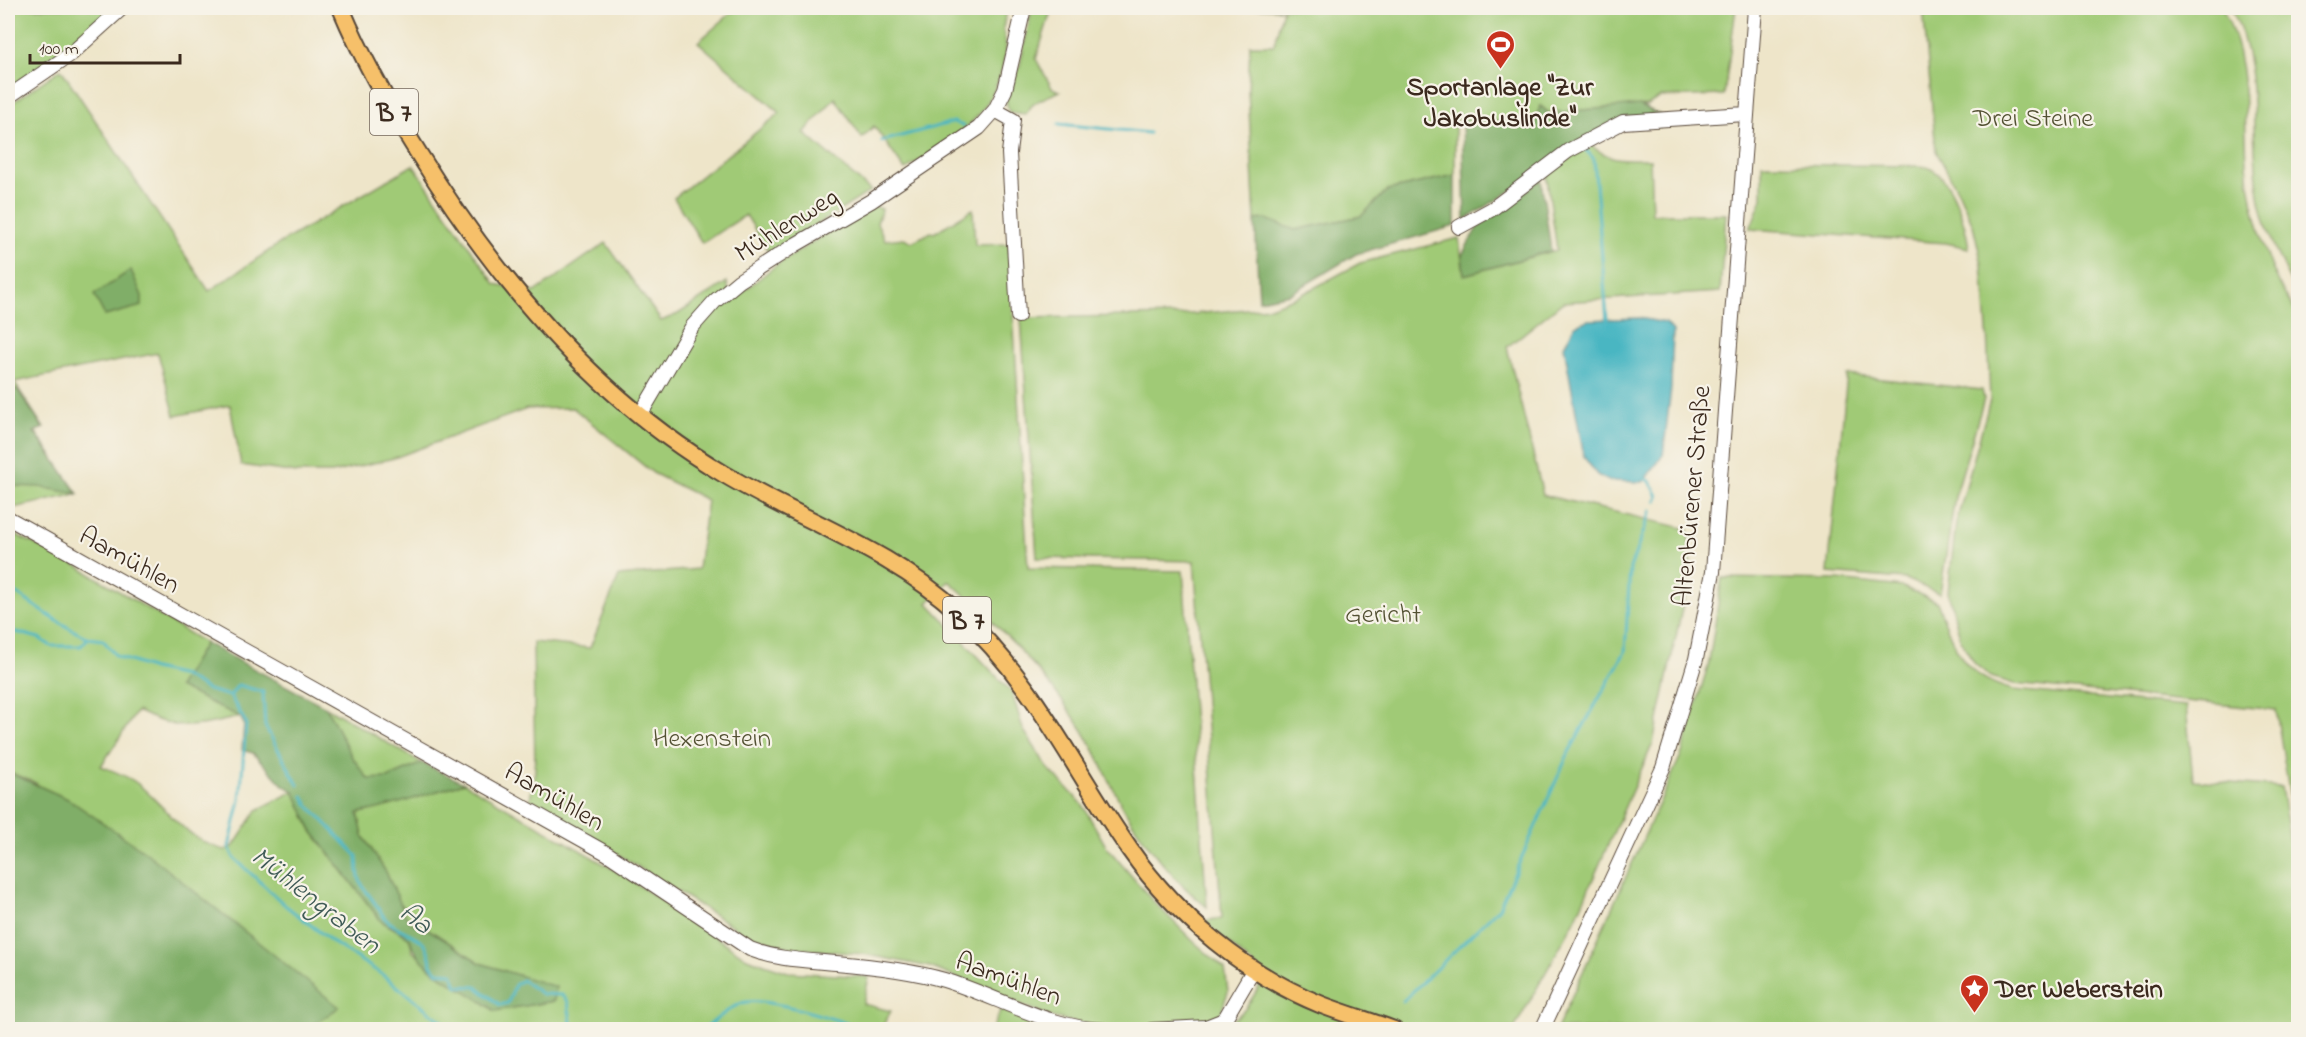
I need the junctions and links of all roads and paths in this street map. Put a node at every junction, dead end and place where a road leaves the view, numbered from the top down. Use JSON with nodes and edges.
{"nodes":[{"id":1,"x":122,"y":8,"type":"edge"},
{"id":2,"x":341,"y":8,"type":"edge"},
{"id":3,"x":1024,"y":8,"type":"edge"},
{"id":4,"x":1755,"y":8,"type":"edge"},
{"id":5,"x":8,"y":96,"type":"edge"},
{"id":6,"x":995,"y":110,"type":"junction"},
{"id":7,"x":1745,"y":114,"type":"junction"},
{"id":8,"x":1459,"y":227,"type":"dead end"},
{"id":9,"x":1018,"y":316,"type":"dead end"},
{"id":10,"x":640,"y":415,"type":"junction"},
{"id":11,"x":8,"y":518,"type":"edge"},
{"id":12,"x":1254,"y":969,"type":"junction"},
{"id":13,"x":1106,"y":1029,"type":"edge"},
{"id":14,"x":1151,"y":1029,"type":"edge"},
{"id":15,"x":1394,"y":1029,"type":"edge"},
{"id":16,"x":1542,"y":1029,"type":"edge"}],
"edges":[{"from":1,"to":5,"type":"street"},
{"from":2,"to":10,"type":"main road","number":"B 7"},
{"from":3,"to":6,"type":"street","name":"Mühlenweg"},
{"from":4,"to":7,"type":"street","name":"Altenbürener Straße"},
{"from":6,"to":9,"type":"street"},
{"from":6,"to":10,"type":"street","name":"Mühlenweg"},
{"from":7,"to":8,"type":"street"},
{"from":7,"to":16,"type":"street","name":"Altenbürener Straße"},
{"from":10,"to":12,"type":"main road","number":"B 7"},
{"from":11,"to":13,"type":"street","name":"Aamühlen"},
{"from":12,"to":14,"type":"street"},
{"from":12,"to":15,"type":"main road","number":"B 7"}]}
